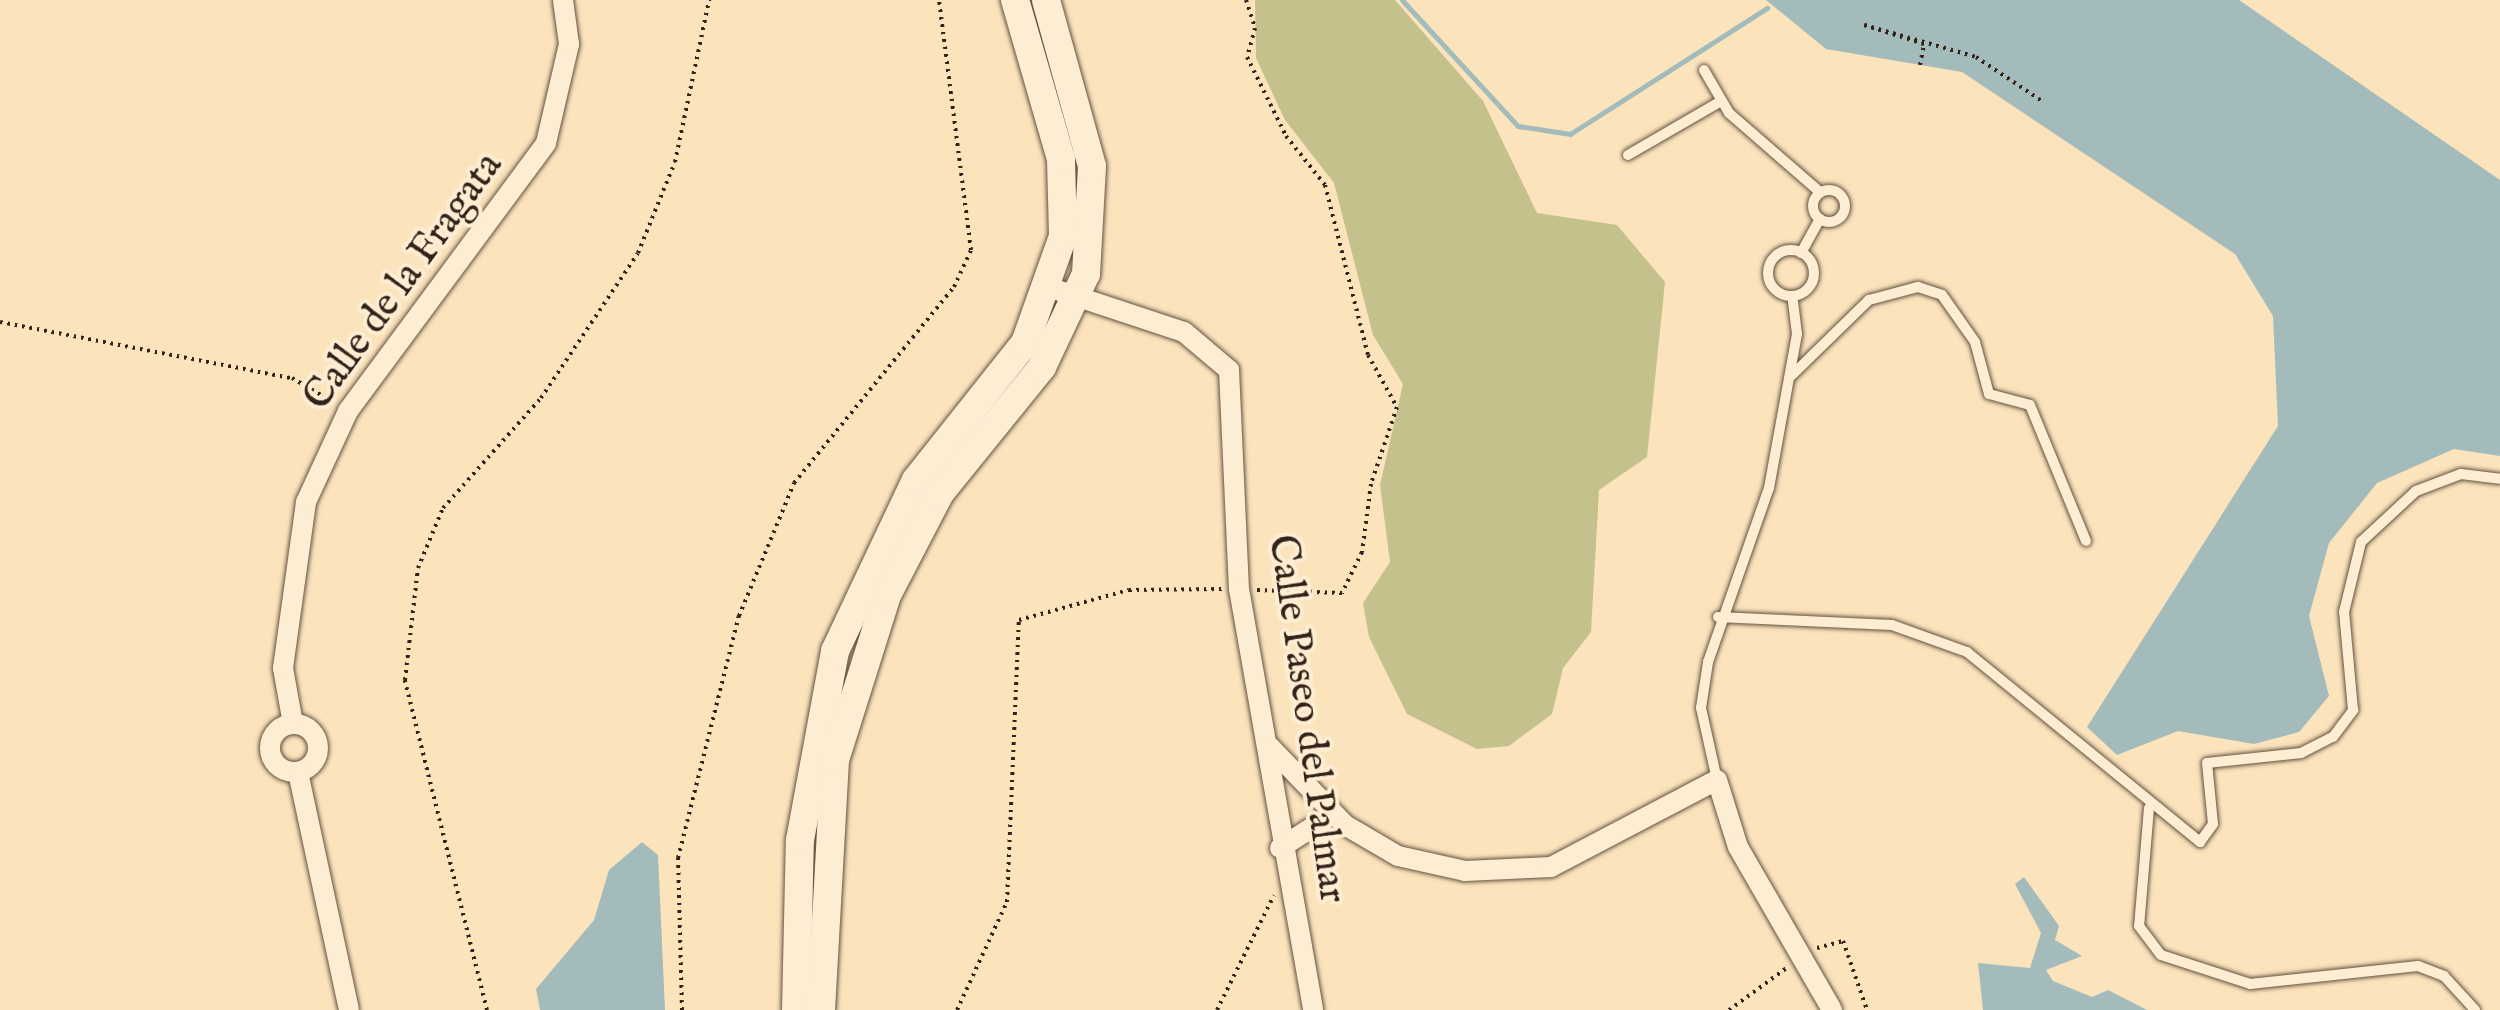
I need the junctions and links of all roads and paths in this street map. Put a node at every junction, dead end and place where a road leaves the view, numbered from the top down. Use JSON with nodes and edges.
{"nodes":[{"id":1,"x":563,"y":0,"type":"edge"},
{"id":2,"x":709,"y":0,"type":"edge"},
{"id":3,"x":939,"y":0,"type":"edge"},
{"id":4,"x":1014,"y":0,"type":"edge"},
{"id":5,"x":1046,"y":0,"type":"edge"},
{"id":6,"x":1246,"y":0,"type":"edge"},
{"id":7,"x":1920,"y":65,"type":"dead end"},
{"id":8,"x":1704,"y":70,"type":"dead end"},
{"id":9,"x":1721,"y":101,"type":"junction"},
{"id":10,"x":2042,"y":101,"type":"dead end"},
{"id":11,"x":1628,"y":155,"type":"dead end"},
{"id":12,"x":1820,"y":192,"type":"junction"},
{"id":13,"x":1820,"y":219,"type":"junction"},
{"id":14,"x":1801,"y":253,"type":"junction"},
{"id":15,"x":1051,"y":288,"type":"junction"},
{"id":16,"x":1079,"y":296,"type":"junction"},
{"id":17,"x":1792,"y":296,"type":"junction"},
{"id":18,"x":0,"y":322,"type":"edge"},
{"id":19,"x":1790,"y":377,"type":"junction"},
{"id":20,"x":348,"y":412,"type":"junction"},
{"id":21,"x":2500,"y":478,"type":"edge"},
{"id":22,"x":2086,"y":541,"type":"dead end"},
{"id":23,"x":1239,"y":589,"type":"junction"},
{"id":24,"x":1718,"y":617,"type":"junction"},
{"id":25,"x":292,"y":724,"type":"junction"},
{"id":26,"x":1266,"y":743,"type":"junction"},
{"id":27,"x":298,"y":772,"type":"junction"},
{"id":28,"x":1716,"y":780,"type":"junction"},
{"id":29,"x":2148,"y":808,"type":"junction"},
{"id":30,"x":1334,"y":814,"type":"junction"},
{"id":31,"x":1280,"y":848,"type":"junction"},
{"id":32,"x":1285,"y":873,"type":"junction"},
{"id":33,"x":349,"y":1010,"type":"edge"},
{"id":34,"x":487,"y":1010,"type":"edge"},
{"id":35,"x":682,"y":1010,"type":"edge"},
{"id":36,"x":796,"y":1010,"type":"edge"},
{"id":37,"x":821,"y":1010,"type":"edge"},
{"id":38,"x":957,"y":1010,"type":"edge"},
{"id":39,"x":1217,"y":1010,"type":"edge"},
{"id":40,"x":1314,"y":1010,"type":"edge"},
{"id":41,"x":1832,"y":1010,"type":"edge"},
{"id":42,"x":2475,"y":1010,"type":"edge"}],
"edges":[{"from":1,"to":20,"type":"street","name":"Calle de la Fragata"},
{"from":2,"to":34,"type":"path"},
{"from":3,"to":35,"type":"path"},
{"from":4,"to":15,"type":"street"},
{"from":5,"to":16,"type":"street"},
{"from":6,"to":23,"type":"path"},
{"from":7,"to":10,"type":"path"},
{"from":8,"to":9,"type":"lane"},
{"from":9,"to":11,"type":"lane"},
{"from":9,"to":12,"type":"lane"},
{"from":12,"to":13,"type":"lane"},
{"from":12,"to":13,"type":"lane"},
{"from":13,"to":14,"type":"lane"},
{"from":14,"to":17,"type":"lane"},
{"from":14,"to":17,"type":"lane"},
{"from":15,"to":16,"type":"street","name":"Calle Paseo del Palmar"},
{"from":15,"to":36,"type":"street"},
{"from":16,"to":23,"type":"street","name":"Calle Paseo del Palmar"},
{"from":16,"to":37,"type":"street"},
{"from":17,"to":19,"type":"lane"},
{"from":18,"to":20,"type":"path"},
{"from":19,"to":22,"type":"lane"},
{"from":19,"to":24,"type":"lane"},
{"from":20,"to":25,"type":"street","name":"Calle de la Fragata"},
{"from":21,"to":29,"type":"lane"},
{"from":23,"to":26,"type":"street","name":"Calle Paseo del Palmar"},
{"from":23,"to":38,"type":"path"},
{"from":24,"to":28,"type":"lane"},
{"from":24,"to":29,"type":"lane"},
{"from":25,"to":27,"type":"street"},
{"from":25,"to":27,"type":"street"},
{"from":26,"to":30,"type":"street"},
{"from":26,"to":31,"type":"street","name":"Calle Paseo del Palmar"},
{"from":27,"to":33,"type":"street"},
{"from":28,"to":30,"type":"street"},
{"from":28,"to":41,"type":"street"},
{"from":29,"to":42,"type":"lane"},
{"from":30,"to":31,"type":"street"},
{"from":31,"to":32,"type":"street","name":"Calle Paseo del Palmar"},
{"from":32,"to":39,"type":"path"},
{"from":32,"to":40,"type":"street","name":"Calle Paseo del Palmar"}]}
